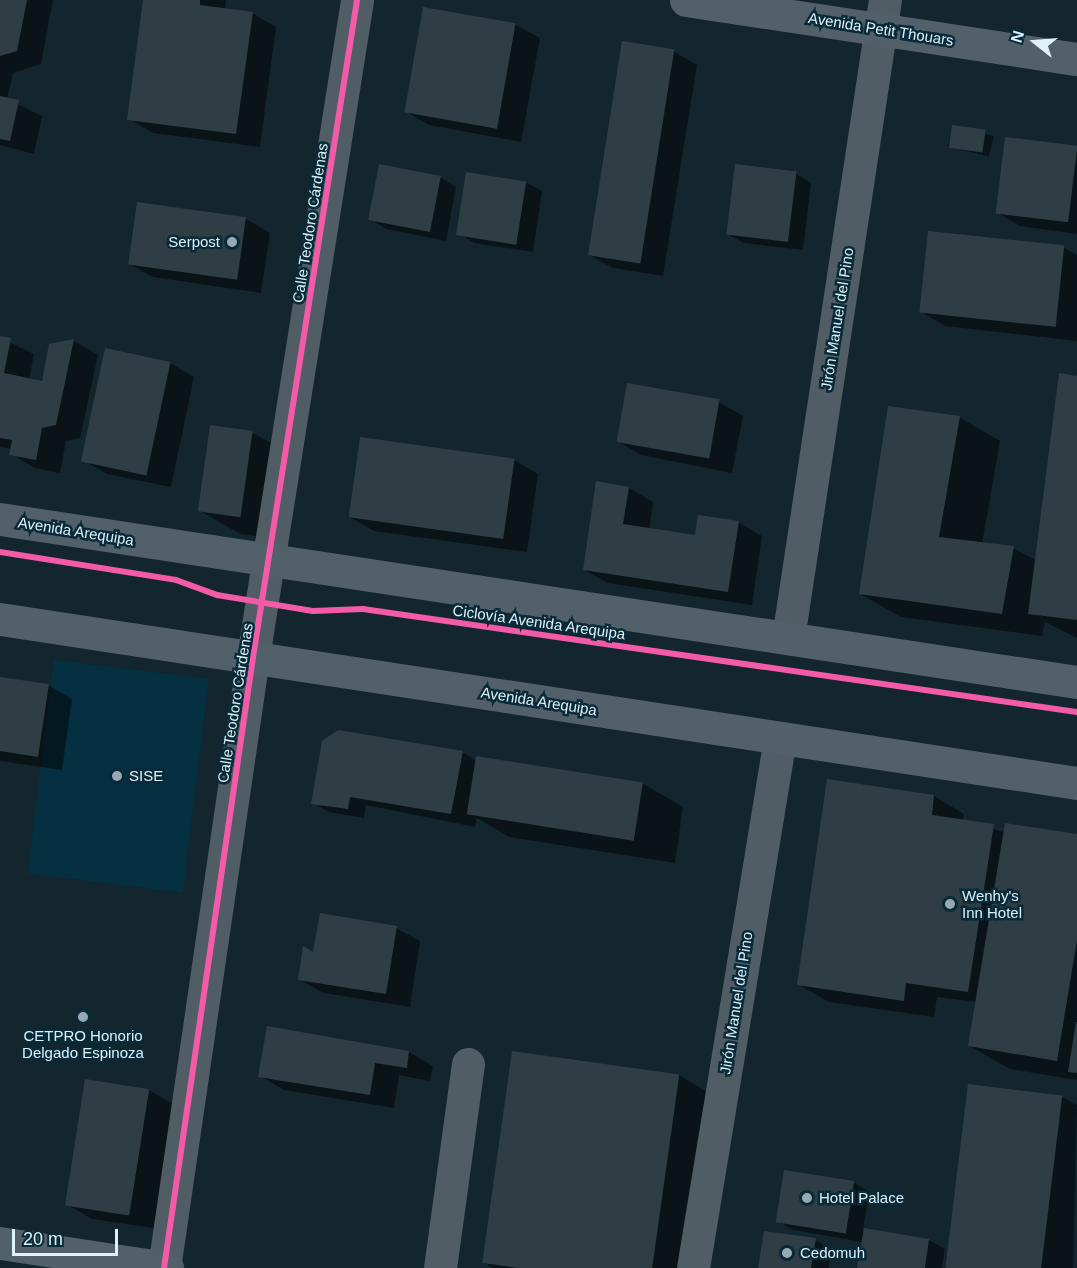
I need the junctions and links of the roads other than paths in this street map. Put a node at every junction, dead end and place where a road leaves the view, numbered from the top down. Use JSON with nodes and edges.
{"nodes":[{"id":1,"x":357,"y":0,"type":"edge"},
{"id":2,"x":686,"y":0,"type":"edge"},
{"id":3,"x":883,"y":15,"type":"edge"},
{"id":4,"x":1077,"y":59,"type":"edge"},
{"id":5,"x":0,"y":519,"type":"edge"},
{"id":6,"x":270,"y":560,"type":"junction"},
{"id":7,"x":0,"y":619,"type":"edge"},
{"id":8,"x":788,"y":638,"type":"junction"},
{"id":9,"x":253,"y":657,"type":"junction"},
{"id":10,"x":1077,"y":682,"type":"edge"},
{"id":11,"x":780,"y":738,"type":"junction"},
{"id":12,"x":1077,"y":783,"type":"edge"},
{"id":13,"x":468,"y":1064,"type":"dead end"},
{"id":14,"x":0,"y":1244,"type":"edge"},
{"id":15,"x":166,"y":1268,"type":"edge"},
{"id":16,"x":440,"y":1268,"type":"edge"},
{"id":17,"x":693,"y":1268,"type":"edge"}],
"edges":[{"from":1,"to":6,"type":"street","name":"Calle Teodoro Cárdenas"},
{"from":2,"to":3,"type":"main road","name":"Avenida Petit Thouars"},
{"from":3,"to":4,"type":"main road","name":"Avenida Petit Thouars"},
{"from":3,"to":8,"type":"street","name":"Jirón Manuel del Pino"},
{"from":5,"to":6,"type":"main road","name":"Avenida Arequipa"},
{"from":6,"to":8,"type":"main road","name":"Avenida Arequipa"},
{"from":6,"to":9,"type":"street","name":"Calle Teodoro Cárdenas"},
{"from":7,"to":9,"type":"main road","name":"Avenida Arequipa"},
{"from":8,"to":10,"type":"main road","name":"Avenida Arequipa"},
{"from":9,"to":11,"type":"main road","name":"Avenida Arequipa"},
{"from":9,"to":15,"type":"street","name":"Calle Teodoro Cárdenas"},
{"from":11,"to":12,"type":"main road","name":"Avenida Arequipa"},
{"from":11,"to":17,"type":"street","name":"Jirón Manuel del Pino"},
{"from":13,"to":16,"type":"street"},
{"from":14,"to":15,"type":"main road"}]}
